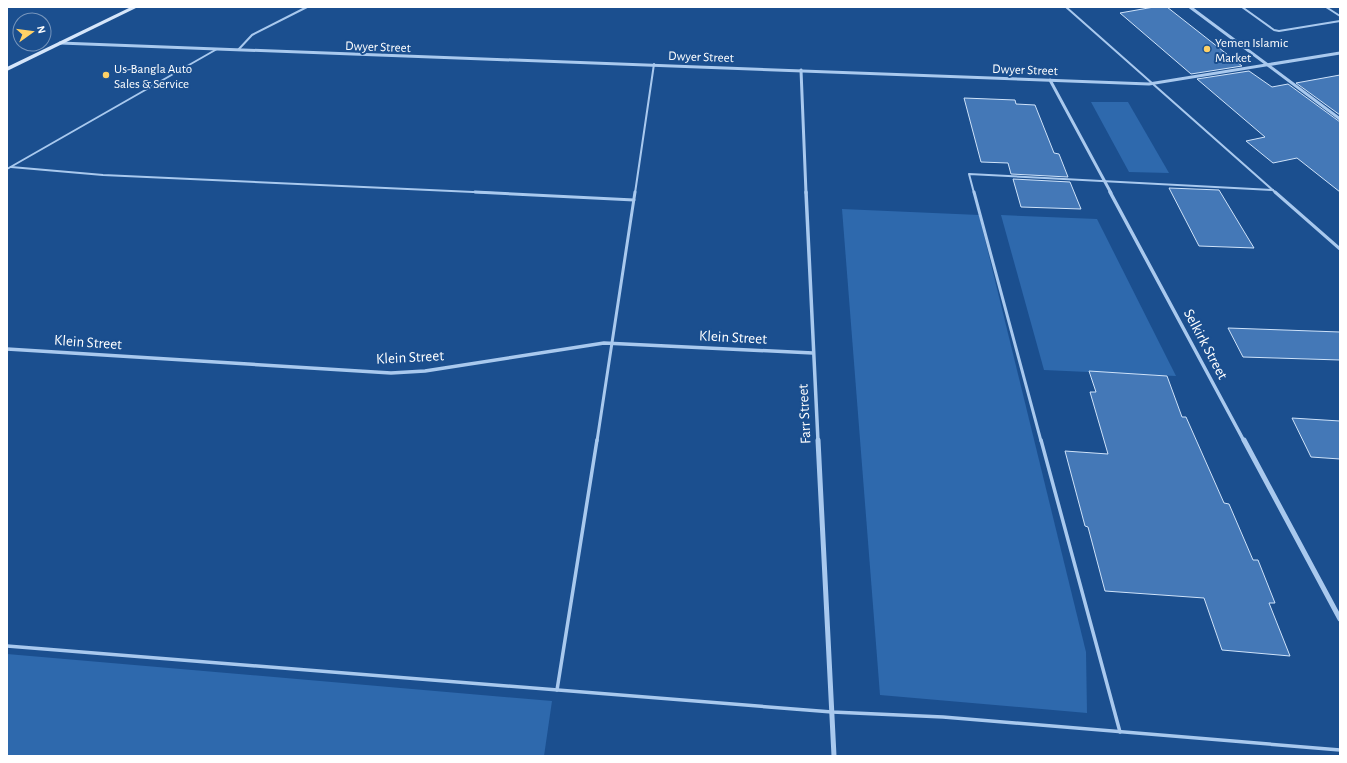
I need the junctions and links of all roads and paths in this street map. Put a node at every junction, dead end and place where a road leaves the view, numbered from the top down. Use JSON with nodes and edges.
{"nodes":[{"id":1,"x":135,"y":7,"type":"edge"},
{"id":2,"x":307,"y":7,"type":"edge"},
{"id":3,"x":1066,"y":7,"type":"edge"},
{"id":4,"x":1190,"y":7,"type":"edge"},
{"id":5,"x":1242,"y":7,"type":"edge"},
{"id":6,"x":1326,"y":7,"type":"edge"},
{"id":7,"x":1340,"y":16,"type":"edge"},
{"id":8,"x":1340,"y":21,"type":"edge"},
{"id":9,"x":60,"y":44,"type":"junction"},
{"id":10,"x":217,"y":50,"type":"junction"},
{"id":11,"x":238,"y":50,"type":"junction"},
{"id":12,"x":1340,"y":53,"type":"edge"},
{"id":13,"x":654,"y":64,"type":"junction"},
{"id":14,"x":1267,"y":65,"type":"junction"},
{"id":15,"x":7,"y":69,"type":"edge"},
{"id":16,"x":801,"y":70,"type":"junction"},
{"id":17,"x":1050,"y":80,"type":"junction"},
{"id":18,"x":1152,"y":84,"type":"junction"},
{"id":19,"x":1340,"y":119,"type":"edge"},
{"id":20,"x":11,"y":167,"type":"junction"},
{"id":21,"x":7,"y":169,"type":"edge"},
{"id":22,"x":1104,"y":180,"type":"junction"},
{"id":23,"x":1273,"y":190,"type":"junction"},
{"id":24,"x":634,"y":200,"type":"junction"},
{"id":25,"x":1340,"y":249,"type":"edge"},
{"id":26,"x":613,"y":343,"type":"junction"},
{"id":27,"x":7,"y":349,"type":"edge"},
{"id":28,"x":813,"y":353,"type":"junction"},
{"id":29,"x":1340,"y":618,"type":"edge"},
{"id":30,"x":7,"y":646,"type":"edge"},
{"id":31,"x":557,"y":690,"type":"junction"},
{"id":32,"x":832,"y":712,"type":"junction"},
{"id":33,"x":1120,"y":732,"type":"junction"},
{"id":34,"x":1340,"y":750,"type":"edge"},
{"id":35,"x":834,"y":756,"type":"edge"}],
"edges":[{"from":1,"to":9,"type":"main road"},
{"from":2,"to":11,"type":"lane"},
{"from":3,"to":18,"type":"lane"},
{"from":4,"to":14,"type":"street"},
{"from":5,"to":8,"type":"lane"},
{"from":6,"to":7,"type":"lane"},
{"from":9,"to":10,"type":"street","name":"Dwyer Street"},
{"from":9,"to":15,"type":"main road"},
{"from":10,"to":11,"type":"street","name":"Dwyer Street"},
{"from":10,"to":20,"type":"lane"},
{"from":11,"to":13,"type":"street","name":"Dwyer Street"},
{"from":12,"to":14,"type":"street","name":"Dwyer Street"},
{"from":13,"to":16,"type":"street","name":"Dwyer Street"},
{"from":13,"to":24,"type":"lane"},
{"from":14,"to":18,"type":"street","name":"Dwyer Street"},
{"from":14,"to":19,"type":"street"},
{"from":16,"to":17,"type":"street","name":"Dwyer Street"},
{"from":16,"to":28,"type":"street","name":"Farr Street"},
{"from":17,"to":18,"type":"street","name":"Dwyer Street"},
{"from":17,"to":22,"type":"street","name":"Selkirk Street"},
{"from":18,"to":23,"type":"lane"},
{"from":20,"to":21,"type":"lane"},
{"from":20,"to":24,"type":"lane"},
{"from":22,"to":23,"type":"lane"},
{"from":22,"to":29,"type":"street","name":"Selkirk Street"},
{"from":22,"to":33,"type":"lane"},
{"from":23,"to":25,"type":"lane"},
{"from":24,"to":26,"type":"lane"},
{"from":26,"to":27,"type":"street","name":"Klein Street"},
{"from":26,"to":28,"type":"street","name":"Klein Street"},
{"from":26,"to":31,"type":"lane"},
{"from":28,"to":32,"type":"street","name":"Farr Street"},
{"from":30,"to":31,"type":"lane"},
{"from":31,"to":32,"type":"lane"},
{"from":32,"to":33,"type":"lane"},
{"from":32,"to":35,"type":"street","name":"Farr Street"},
{"from":33,"to":34,"type":"lane"}]}
